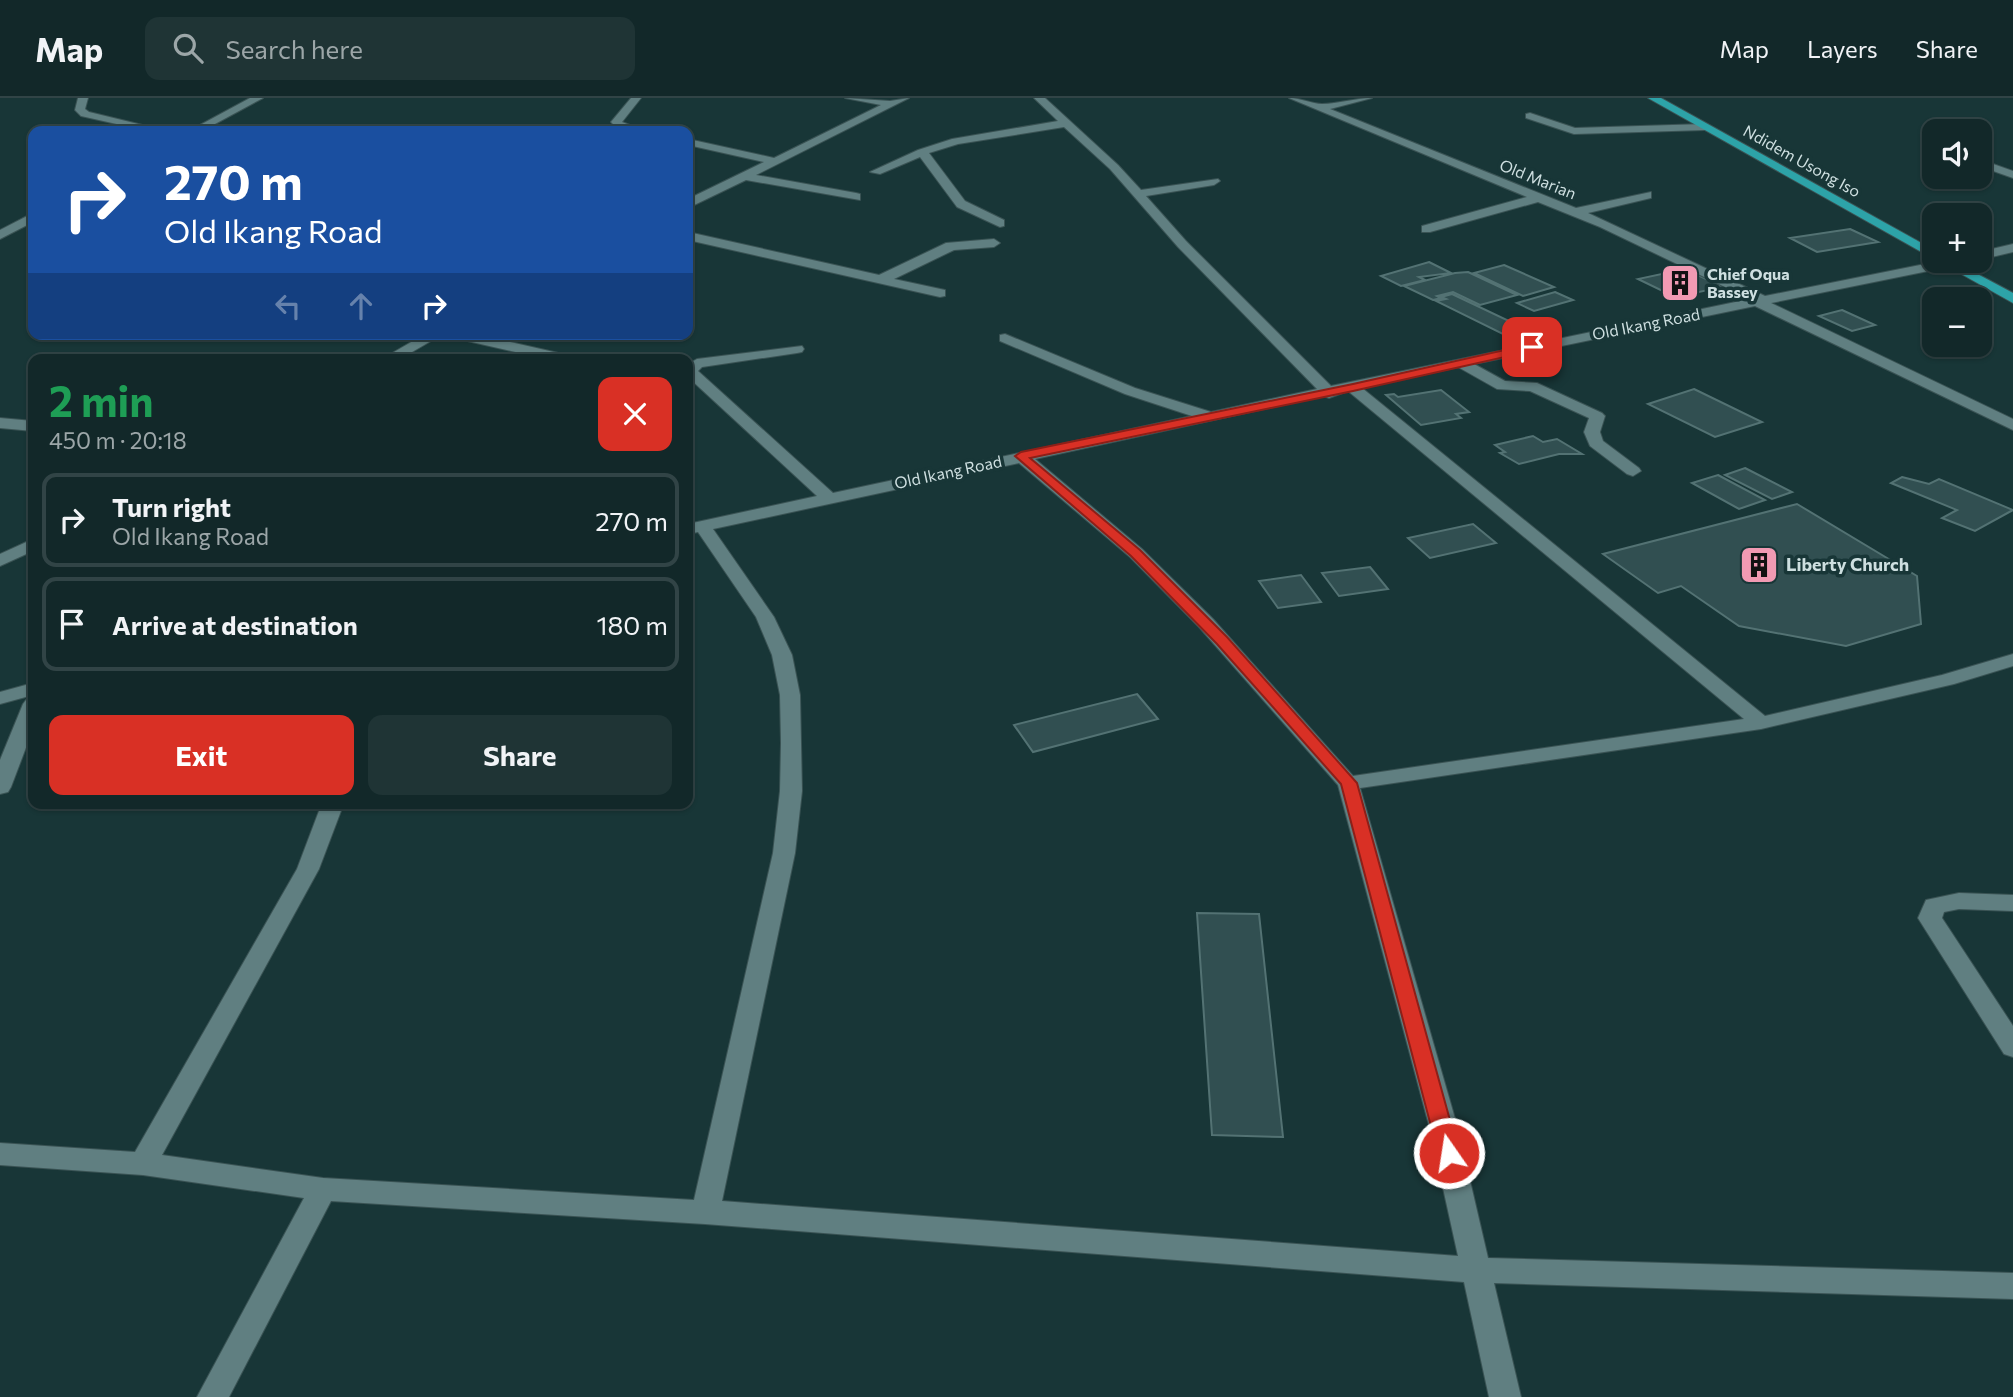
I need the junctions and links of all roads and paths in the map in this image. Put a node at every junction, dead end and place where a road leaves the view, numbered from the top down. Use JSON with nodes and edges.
{"nodes":[{"id":1,"x":83,"y":98,"type":"edge"},
{"id":2,"x":258,"y":98,"type":"edge"},
{"id":3,"x":636,"y":98,"type":"edge"},
{"id":4,"x":850,"y":98,"type":"edge"},
{"id":5,"x":904,"y":98,"type":"edge"},
{"id":6,"x":1039,"y":98,"type":"edge"},
{"id":7,"x":1294,"y":98,"type":"edge"},
{"id":8,"x":1367,"y":98,"type":"edge"},
{"id":9,"x":1653,"y":98,"type":"edge"},
{"id":10,"x":1673,"y":98,"type":"edge"},
{"id":11,"x":892,"y":104,"type":"junction"},
{"id":12,"x":1318,"y":108,"type":"junction"},
{"id":13,"x":1530,"y":116,"type":"dead end"},
{"id":14,"x":1068,"y":123,"type":"junction"},
{"id":15,"x":139,"y":126,"type":"edge"},
{"id":16,"x":204,"y":126,"type":"edge"},
{"id":17,"x":621,"y":126,"type":"edge"},
{"id":18,"x":1705,"y":127,"type":"junction"},
{"id":19,"x":693,"y":143,"type":"edge"},
{"id":20,"x":922,"y":152,"type":"junction"},
{"id":21,"x":774,"y":160,"type":"junction"},
{"id":22,"x":1992,"y":167,"type":"edge"},
{"id":23,"x":876,"y":172,"type":"dead end"},
{"id":24,"x":2013,"y":175,"type":"edge"},
{"id":25,"x":743,"y":176,"type":"junction"},
{"id":26,"x":1214,"y":180,"type":"dead end"},
{"id":27,"x":1137,"y":194,"type":"junction"},
{"id":28,"x":1647,"y":195,"type":"dead end"},
{"id":29,"x":856,"y":197,"type":"dead end"},
{"id":30,"x":1541,"y":197,"type":"junction"},
{"id":31,"x":693,"y":201,"type":"edge"},
{"id":32,"x":1577,"y":212,"type":"junction"},
{"id":33,"x":28,"y":220,"type":"edge"},
{"id":34,"x":1000,"y":223,"type":"dead end"},
{"id":35,"x":1426,"y":229,"type":"dead end"},
{"id":36,"x":1922,"y":234,"type":"edge"},
{"id":37,"x":0,"y":235,"type":"edge"},
{"id":38,"x":693,"y":237,"type":"edge"},
{"id":39,"x":995,"y":243,"type":"dead end"},
{"id":40,"x":1922,"y":248,"type":"edge"},
{"id":41,"x":2013,"y":248,"type":"edge"},
{"id":42,"x":1992,"y":253,"type":"edge"},
{"id":43,"x":1922,"y":267,"type":"edge"},
{"id":44,"x":1966,"y":273,"type":"edge"},
{"id":45,"x":1992,"y":273,"type":"edge"},
{"id":46,"x":880,"y":279,"type":"junction"},
{"id":47,"x":2013,"y":284,"type":"edge"},
{"id":48,"x":940,"y":293,"type":"dead end"},
{"id":49,"x":2013,"y":299,"type":"edge"},
{"id":50,"x":1762,"y":301,"type":"junction"},
{"id":51,"x":1005,"y":338,"type":"dead end"},
{"id":52,"x":425,"y":340,"type":"edge"},
{"id":53,"x":482,"y":340,"type":"edge"},
{"id":54,"x":797,"y":349,"type":"dead end"},
{"id":55,"x":398,"y":354,"type":"edge"},
{"id":56,"x":545,"y":354,"type":"edge"},
{"id":57,"x":1461,"y":363,"type":"junction"},
{"id":58,"x":693,"y":368,"type":"edge"},
{"id":59,"x":693,"y":374,"type":"edge"},
{"id":60,"x":1353,"y":388,"type":"junction"},
{"id":61,"x":1329,"y":393,"type":"junction"},
{"id":62,"x":1212,"y":417,"type":"junction"},
{"id":63,"x":0,"y":423,"type":"edge"},
{"id":64,"x":2013,"y":425,"type":"edge"},
{"id":65,"x":28,"y":426,"type":"edge"},
{"id":66,"x":1021,"y":456,"type":"junction"},
{"id":67,"x":1633,"y":471,"type":"dead end"},
{"id":68,"x":829,"y":498,"type":"junction"},
{"id":69,"x":695,"y":527,"type":"edge"},
{"id":70,"x":28,"y":547,"type":"edge"},
{"id":71,"x":0,"y":561,"type":"edge"},
{"id":72,"x":2013,"y":660,"type":"edge"},
{"id":73,"x":28,"y":690,"type":"edge"},
{"id":74,"x":0,"y":698,"type":"edge"},
{"id":75,"x":28,"y":717,"type":"edge"},
{"id":76,"x":1761,"y":723,"type":"junction"},
{"id":77,"x":1348,"y":783,"type":"junction"},
{"id":78,"x":0,"y":788,"type":"edge"},
{"id":79,"x":330,"y":809,"type":"edge"},
{"id":80,"x":2013,"y":903,"type":"edge"},
{"id":81,"x":2013,"y":1047,"type":"edge"},
{"id":82,"x":0,"y":1154,"type":"edge"},
{"id":83,"x":144,"y":1164,"type":"junction"},
{"id":84,"x":323,"y":1189,"type":"junction"},
{"id":85,"x":705,"y":1212,"type":"junction"},
{"id":86,"x":1474,"y":1270,"type":"junction"},
{"id":87,"x":2013,"y":1286,"type":"edge"},
{"id":88,"x":212,"y":1397,"type":"edge"},
{"id":89,"x":1505,"y":1397,"type":"edge"}],
"edges":[{"from":1,"to":15,"type":"street"},
{"from":2,"to":16,"type":"street"},
{"from":3,"to":17,"type":"street"},
{"from":4,"to":11,"type":"street"},
{"from":5,"to":11,"type":"street"},
{"from":6,"to":14,"type":"street"},
{"from":7,"to":12,"type":"street","name":"Old Marian"},
{"from":8,"to":12,"type":"street"},
{"from":9,"to":18,"type":"highway","name":"Ndidem Usong Iso"},
{"from":10,"to":36,"type":"highway","name":"Ndidem Usong Iso"},
{"from":11,"to":21,"type":"street"},
{"from":12,"to":30,"type":"street","name":"Old Marian"},
{"from":13,"to":18,"type":"street"},
{"from":14,"to":20,"type":"street"},
{"from":14,"to":27,"type":"street"},
{"from":18,"to":40,"type":"highway","name":"Ndidem Usong Iso"},
{"from":19,"to":21,"type":"street"},
{"from":20,"to":23,"type":"street"},
{"from":20,"to":34,"type":"street"},
{"from":21,"to":25,"type":"street"},
{"from":22,"to":24,"type":"street"},
{"from":25,"to":29,"type":"street"},
{"from":25,"to":31,"type":"street"},
{"from":26,"to":27,"type":"street"},
{"from":27,"to":61,"type":"street"},
{"from":28,"to":32,"type":"street"},
{"from":30,"to":32,"type":"street","name":"Old Marian"},
{"from":30,"to":35,"type":"street"},
{"from":32,"to":50,"type":"street","name":"Old Marian"},
{"from":33,"to":37,"type":"street"},
{"from":38,"to":46,"type":"street"},
{"from":39,"to":46,"type":"street"},
{"from":41,"to":42,"type":"street"},
{"from":43,"to":50,"type":"street","name":"Old Ikang Road"},
{"from":44,"to":49,"type":"highway"},
{"from":45,"to":47,"type":"highway"},
{"from":46,"to":48,"type":"street"},
{"from":50,"to":57,"type":"street","name":"Old Ikang Road"},
{"from":50,"to":64,"type":"street","name":"Old Marian"},
{"from":51,"to":62,"type":"street"},
{"from":52,"to":55,"type":"street"},
{"from":53,"to":56,"type":"street"},
{"from":54,"to":58,"type":"street"},
{"from":57,"to":60,"type":"street","name":"Old Ikang Road"},
{"from":57,"to":67,"type":"street"},
{"from":59,"to":68,"type":"street"},
{"from":60,"to":61,"type":"street","name":"Old Ikang Road"},
{"from":60,"to":76,"type":"street"},
{"from":61,"to":62,"type":"street","name":"Old Ikang Road"},
{"from":62,"to":66,"type":"street","name":"Old Ikang Road"},
{"from":63,"to":65,"type":"street"},
{"from":66,"to":68,"type":"street","name":"Old Ikang Road"},
{"from":66,"to":77,"type":"street"},
{"from":68,"to":69,"type":"street","name":"Old Ikang Road"},
{"from":69,"to":85,"type":"street"},
{"from":70,"to":71,"type":"street"},
{"from":72,"to":76,"type":"street"},
{"from":73,"to":74,"type":"street"},
{"from":75,"to":78,"type":"street"},
{"from":76,"to":77,"type":"street"},
{"from":77,"to":86,"type":"street"},
{"from":79,"to":83,"type":"street"},
{"from":80,"to":81,"type":"street"},
{"from":82,"to":83,"type":"street"},
{"from":83,"to":84,"type":"street"},
{"from":84,"to":85,"type":"street"},
{"from":84,"to":88,"type":"street"},
{"from":85,"to":86,"type":"street"},
{"from":86,"to":87,"type":"street"},
{"from":86,"to":89,"type":"street"}]}
